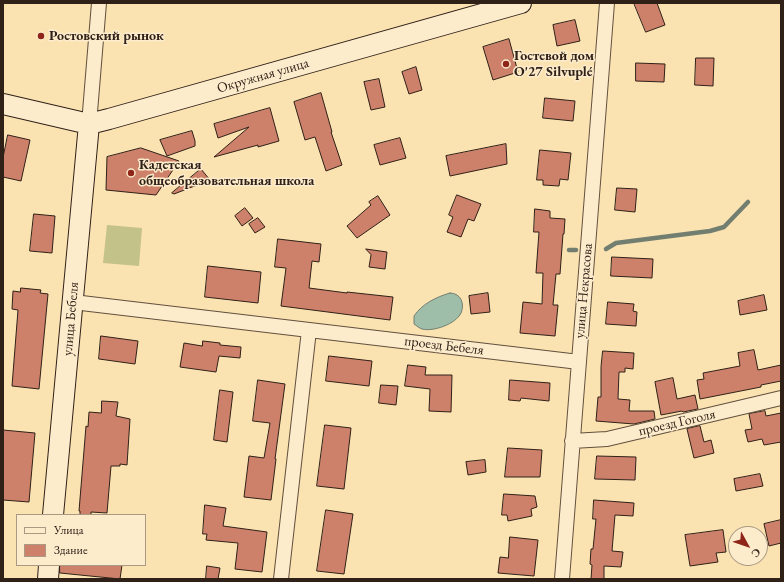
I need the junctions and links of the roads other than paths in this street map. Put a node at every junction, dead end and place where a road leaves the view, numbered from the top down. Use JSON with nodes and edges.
{"nodes":[{"id":1,"x":99,"y":3,"type":"edge"},
{"id":2,"x":521,"y":3,"type":"edge"},
{"id":3,"x":608,"y":3,"type":"edge"},
{"id":4,"x":3,"y":104,"type":"edge"},
{"id":5,"x":89,"y":124,"type":"junction"},
{"id":6,"x":73,"y":302,"type":"junction"},
{"id":7,"x":309,"y":330,"type":"junction"},
{"id":8,"x":579,"y":362,"type":"junction"},
{"id":9,"x":781,"y":398,"type":"edge"},
{"id":10,"x":572,"y":441,"type":"junction"},
{"id":11,"x":54,"y":514,"type":"edge"},
{"id":12,"x":49,"y":566,"type":"edge"},
{"id":13,"x":48,"y":579,"type":"edge"},
{"id":14,"x":281,"y":579,"type":"edge"},
{"id":15,"x":562,"y":579,"type":"edge"}],
"edges":[{"from":1,"to":5,"type":"street"},
{"from":2,"to":5,"type":"main road","name":"Окружная улица"},
{"from":3,"to":8,"type":"street","name":"улица Некрасова"},
{"from":4,"to":5,"type":"main road","name":"Окружная улица"},
{"from":5,"to":6,"type":"main road","name":"улица Бебеля"},
{"from":6,"to":7,"type":"street","name":"проезд Бебеля"},
{"from":6,"to":11,"type":"main road","name":"улица Бебеля"},
{"from":7,"to":8,"type":"street","name":"проезд Бебеля"},
{"from":7,"to":14,"type":"street"},
{"from":8,"to":10,"type":"street","name":"улица Некрасова"},
{"from":9,"to":10,"type":"street","name":"проезд Гоголя"},
{"from":10,"to":15,"type":"street","name":"улица Некрасова"},
{"from":12,"to":13,"type":"main road"}]}
